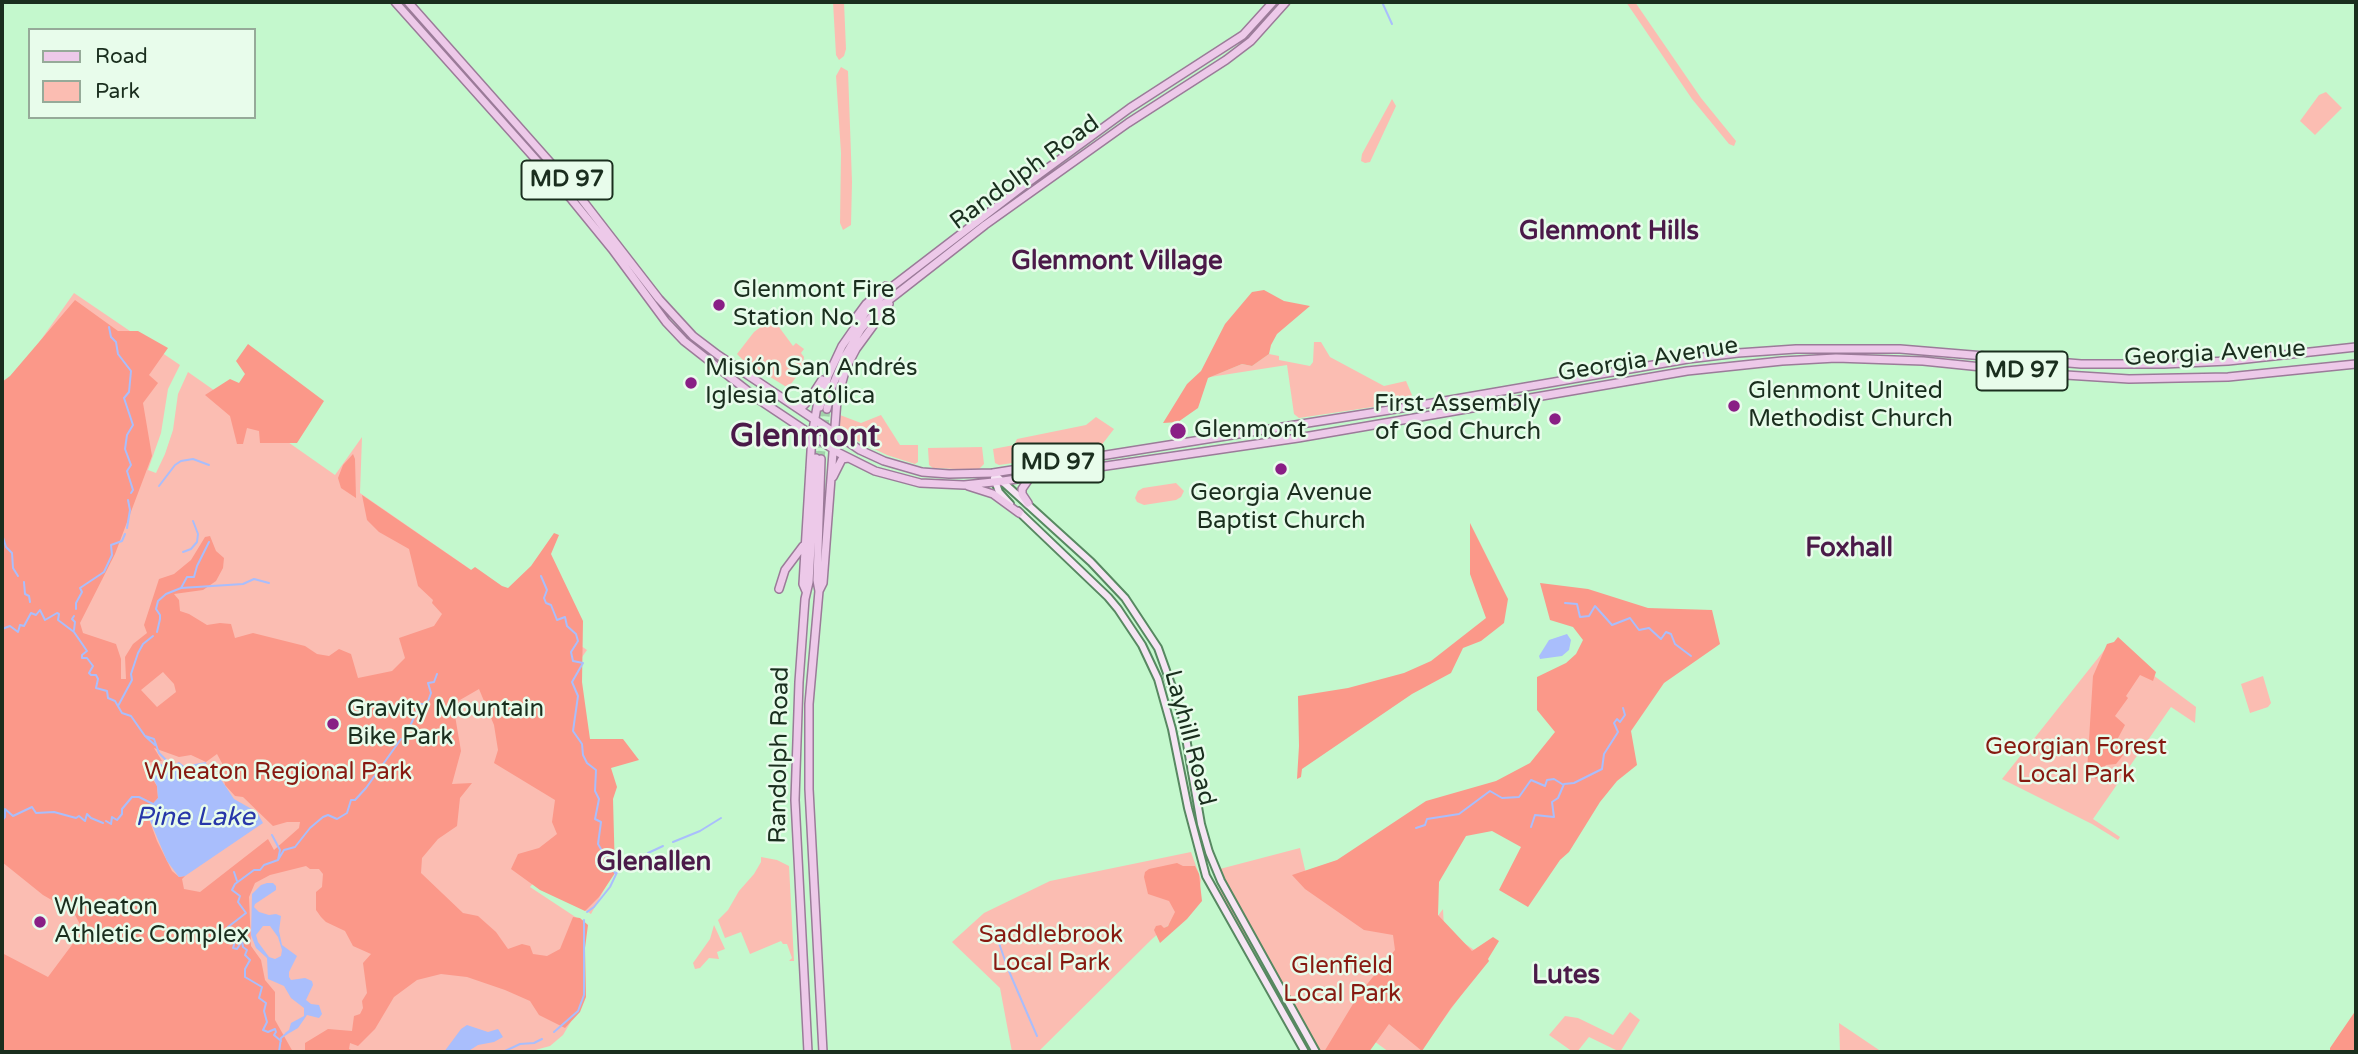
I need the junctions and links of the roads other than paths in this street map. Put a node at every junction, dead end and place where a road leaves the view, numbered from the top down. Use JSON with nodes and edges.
{"nodes":[{"id":1,"x":395,"y":2,"type":"edge"},
{"id":2,"x":408,"y":2,"type":"edge"},
{"id":3,"x":1273,"y":2,"type":"edge"},
{"id":4,"x":1286,"y":2,"type":"edge"},
{"id":5,"x":958,"y":236,"type":"junction"},
{"id":6,"x":926,"y":270,"type":"junction"},
{"id":7,"x":2356,"y":346,"type":"edge"},
{"id":8,"x":706,"y":347,"type":"junction"},
{"id":9,"x":700,"y":355,"type":"junction"},
{"id":10,"x":2356,"y":364,"type":"edge"},
{"id":11,"x":822,"y":380,"type":"junction"},
{"id":12,"x":797,"y":408,"type":"junction"},
{"id":13,"x":814,"y":419,"type":"junction"},
{"id":14,"x":833,"y":431,"type":"junction"},
{"id":15,"x":812,"y":435,"type":"junction"},
{"id":16,"x":832,"y":449,"type":"junction"},
{"id":17,"x":848,"y":458,"type":"junction"},
{"id":18,"x":993,"y":473,"type":"junction"},
{"id":19,"x":1031,"y":476,"type":"junction"},
{"id":20,"x":999,"y":481,"type":"junction"},
{"id":21,"x":830,"y":484,"type":"junction"},
{"id":22,"x":964,"y":485,"type":"junction"},
{"id":23,"x":1028,"y":503,"type":"junction"},
{"id":24,"x":1019,"y":513,"type":"junction"},
{"id":25,"x":806,"y":532,"type":"junction"},
{"id":26,"x":779,"y":589,"type":"dead end"},
{"id":27,"x":806,"y":591,"type":"junction"},
{"id":28,"x":819,"y":591,"type":"junction"},
{"id":29,"x":808,"y":1052,"type":"edge"},
{"id":30,"x":823,"y":1052,"type":"edge"},
{"id":31,"x":1305,"y":1052,"type":"edge"},
{"id":32,"x":1316,"y":1052,"type":"edge"}],
"edges":[{"from":1,"to":9,"type":"main road","name":"Georgia Avenue","number":"MD 97"},
{"from":2,"to":8,"type":"main road","name":"Georgia Avenue","number":"MD 97"},
{"from":3,"to":5,"type":"main road","name":"Randolph Road"},
{"from":4,"to":6,"type":"main road","name":"Randolph Road"},
{"from":5,"to":6,"type":"main road","name":"Randolph Road"},
{"from":5,"to":11,"type":"main road"},
{"from":6,"to":14,"type":"main road"},
{"from":7,"to":18,"type":"main road","name":"Georgia Avenue","number":"MD 97"},
{"from":8,"to":9,"type":"main road"},
{"from":8,"to":12,"type":"main road","name":"Georgia Avenue","number":"MD 97"},
{"from":9,"to":15,"type":"main road","name":"Georgia Avenue","number":"MD 97"},
{"from":10,"to":19,"type":"main road","name":"Georgia Avenue","number":"MD 97"},
{"from":11,"to":12,"type":"main road"},
{"from":11,"to":13,"type":"main road"},
{"from":12,"to":13,"type":"main road","name":"Georgia Avenue","number":"MD 97"},
{"from":13,"to":14,"type":"main road","name":"Georgia Avenue","number":"MD 97"},
{"from":13,"to":15,"type":"main road"},
{"from":14,"to":16,"type":"main road"},
{"from":14,"to":18,"type":"main road","name":"Georgia Avenue","number":"MD 97"},
{"from":15,"to":16,"type":"main road","name":"Georgia Avenue","number":"MD 97"},
{"from":15,"to":25,"type":"main road"},
{"from":16,"to":17,"type":"main road","name":"Georgia Avenue","number":"MD 97"},
{"from":16,"to":21,"type":"main road"},
{"from":17,"to":21,"type":"main road"},
{"from":17,"to":22,"type":"main road","name":"Georgia Avenue","number":"MD 97"},
{"from":18,"to":20,"type":"main road","name":"Layhill Road"},
{"from":19,"to":20,"type":"main road","name":"Georgia Avenue","number":"MD 97"},
{"from":19,"to":23,"type":"main road"},
{"from":20,"to":22,"type":"main road","name":"Georgia Avenue","number":"MD 97"},
{"from":20,"to":23,"type":"main road","name":"Layhill Road"},
{"from":20,"to":24,"type":"main road","name":"Layhill Road"},
{"from":21,"to":28,"type":"main road"},
{"from":22,"to":24,"type":"main road"},
{"from":23,"to":32,"type":"main road","name":"Layhill Road"},
{"from":24,"to":31,"type":"main road","name":"Layhill Road"},
{"from":25,"to":26,"type":"main road"},
{"from":25,"to":27,"type":"main road"},
{"from":27,"to":28,"type":"main road","name":"Randolph Road"},
{"from":27,"to":29,"type":"main road","name":"Randolph Road"},
{"from":28,"to":30,"type":"main road","name":"Randolph Road"}]}
